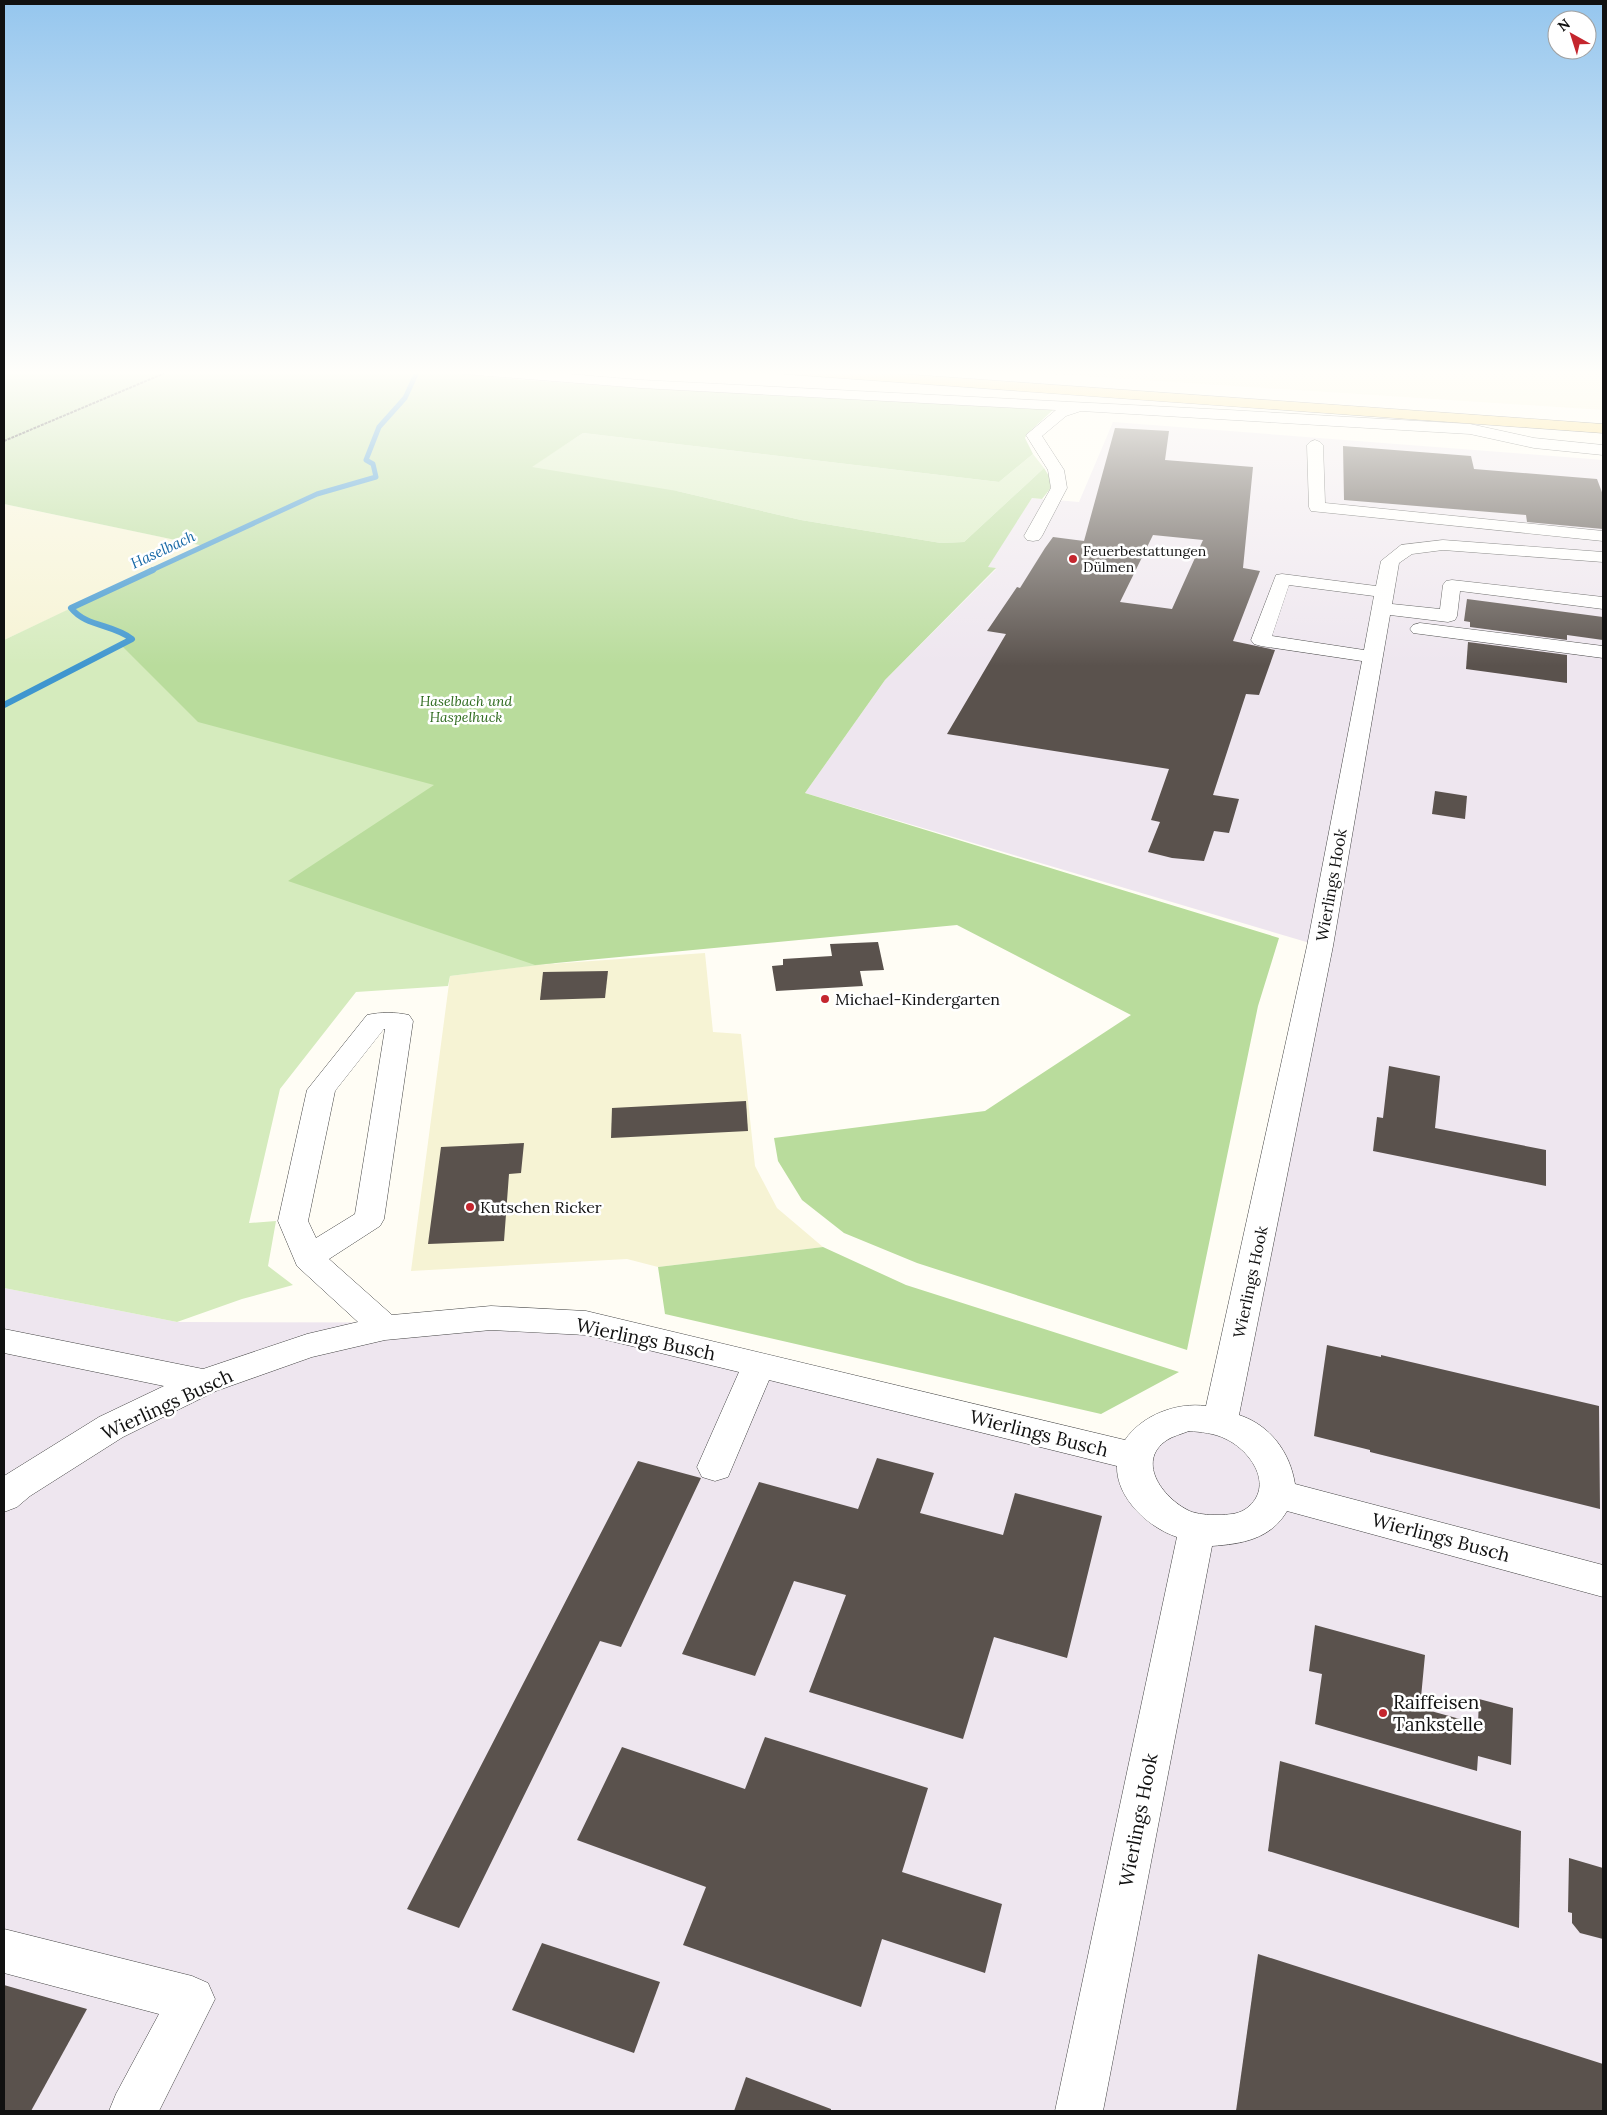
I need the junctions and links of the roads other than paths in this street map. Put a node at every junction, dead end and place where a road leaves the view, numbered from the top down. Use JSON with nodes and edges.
{"nodes":[{"id":1,"x":1055,"y":469,"type":"edge"},
{"id":2,"x":1316,"y":469,"type":"edge"},
{"id":3,"x":1033,"y":536,"type":"dead end"},
{"id":4,"x":1603,"y":536,"type":"edge"},
{"id":5,"x":1603,"y":557,"type":"edge"},
{"id":6,"x":1533,"y":573,"type":"junction"},
{"id":7,"x":1603,"y":602,"type":"edge"},
{"id":8,"x":1381,"y":608,"type":"junction"},
{"id":9,"x":1603,"y":652,"type":"edge"},
{"id":10,"x":1372,"y":657,"type":"junction"},
{"id":11,"x":308,"y":1258,"type":"junction"},
{"id":12,"x":384,"y":1328,"type":"junction"},
{"id":13,"x":4,"y":1341,"type":"edge"},
{"id":14,"x":759,"y":1364,"type":"junction"},
{"id":15,"x":204,"y":1382,"type":"junction"},
{"id":16,"x":1220,"y":1422,"type":"junction"},
{"id":17,"x":1135,"y":1456,"type":"junction"},
{"id":18,"x":715,"y":1468,"type":"dead end"},
{"id":19,"x":1278,"y":1494,"type":"junction"},
{"id":20,"x":4,"y":1496,"type":"edge"},
{"id":21,"x":1197,"y":1530,"type":"junction"},
{"id":22,"x":1603,"y":1581,"type":"edge"},
{"id":23,"x":4,"y":1951,"type":"edge"},
{"id":24,"x":133,"y":2111,"type":"edge"},
{"id":25,"x":1080,"y":2111,"type":"edge"}],
"edges":[{"from":1,"to":3,"type":"street"},
{"from":2,"to":4,"type":"street"},
{"from":5,"to":6,"type":"street","name":"Wierlings Hook"},
{"from":6,"to":7,"type":"street"},
{"from":6,"to":8,"type":"street"},
{"from":6,"to":8,"type":"street","name":"Wierlings Hook"},
{"from":8,"to":9,"type":"street"},
{"from":8,"to":10,"type":"street","name":"Wierlings Hook"},
{"from":8,"to":10,"type":"street"},
{"from":10,"to":16,"type":"street","name":"Wierlings Hook"},
{"from":11,"to":11,"type":"street"},
{"from":11,"to":12,"type":"street"},
{"from":12,"to":14,"type":"street","name":"Wierlings Busch"},
{"from":12,"to":15,"type":"street","name":"Wierlings Busch"},
{"from":13,"to":15,"type":"street"},
{"from":14,"to":17,"type":"street","name":"Wierlings Busch"},
{"from":14,"to":18,"type":"street"},
{"from":15,"to":20,"type":"street","name":"Wierlings Busch"},
{"from":16,"to":17,"type":"street"},
{"from":16,"to":19,"type":"street"},
{"from":17,"to":21,"type":"street"},
{"from":19,"to":21,"type":"street"},
{"from":19,"to":22,"type":"street","name":"Wierlings Busch"},
{"from":21,"to":25,"type":"street","name":"Wierlings Hook"},
{"from":23,"to":24,"type":"street"}]}
